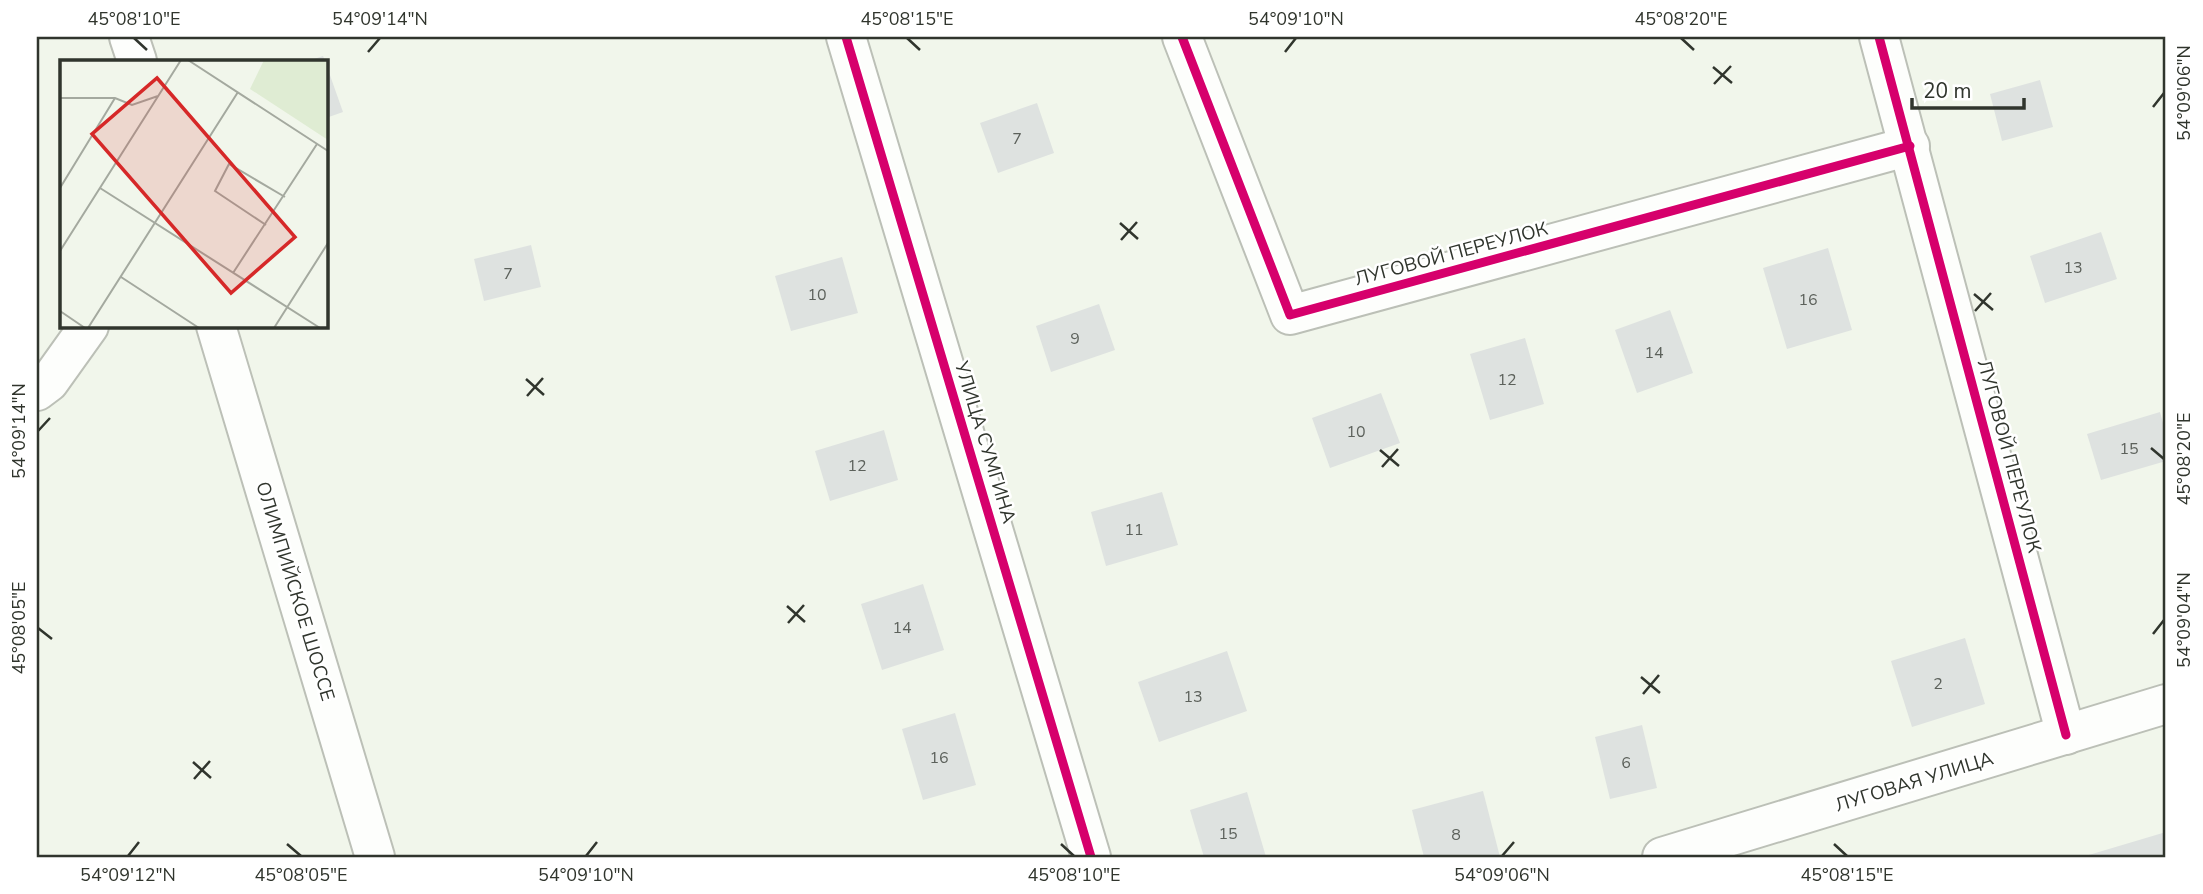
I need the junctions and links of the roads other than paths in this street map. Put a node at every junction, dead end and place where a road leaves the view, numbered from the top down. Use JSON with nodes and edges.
{"nodes":[{"id":1,"x":130,"y":37,"type":"edge"},
{"id":2,"x":846,"y":37,"type":"edge"},
{"id":3,"x":1182,"y":37,"type":"edge"},
{"id":4,"x":1879,"y":37,"type":"edge"},
{"id":5,"x":137,"y":60,"type":"edge"},
{"id":6,"x":1910,"y":145,"type":"junction"},
{"id":7,"x":88,"y":327,"type":"edge"},
{"id":8,"x":216,"y":327,"type":"edge"},
{"id":9,"x":37,"y":391,"type":"edge"},
{"id":10,"x":2166,"y":704,"type":"edge"},
{"id":11,"x":2066,"y":735,"type":"junction"},
{"id":12,"x":375,"y":857,"type":"edge"},
{"id":13,"x":1091,"y":857,"type":"edge"},
{"id":14,"x":1662,"y":857,"type":"edge"}],
"edges":[{"from":1,"to":5,"type":"street"},
{"from":2,"to":13,"type":"street","name":"УЛИЦА СУМГИНА"},
{"from":3,"to":6,"type":"street","name":"ЛУГОВОЙ ПЕРЕУЛОК"},
{"from":4,"to":6,"type":"street","name":"ЛУГОВОЙ ПЕРЕУЛОК"},
{"from":6,"to":11,"type":"street","name":"ЛУГОВОЙ ПЕРЕУЛОК"},
{"from":7,"to":9,"type":"street"},
{"from":8,"to":12,"type":"street","name":"ОЛИМПИЙСКОЕ ШОССЕ"},
{"from":10,"to":11,"type":"street","name":"ЛУГОВАЯ УЛИЦА"},
{"from":11,"to":14,"type":"street","name":"ЛУГОВАЯ УЛИЦА"}]}
